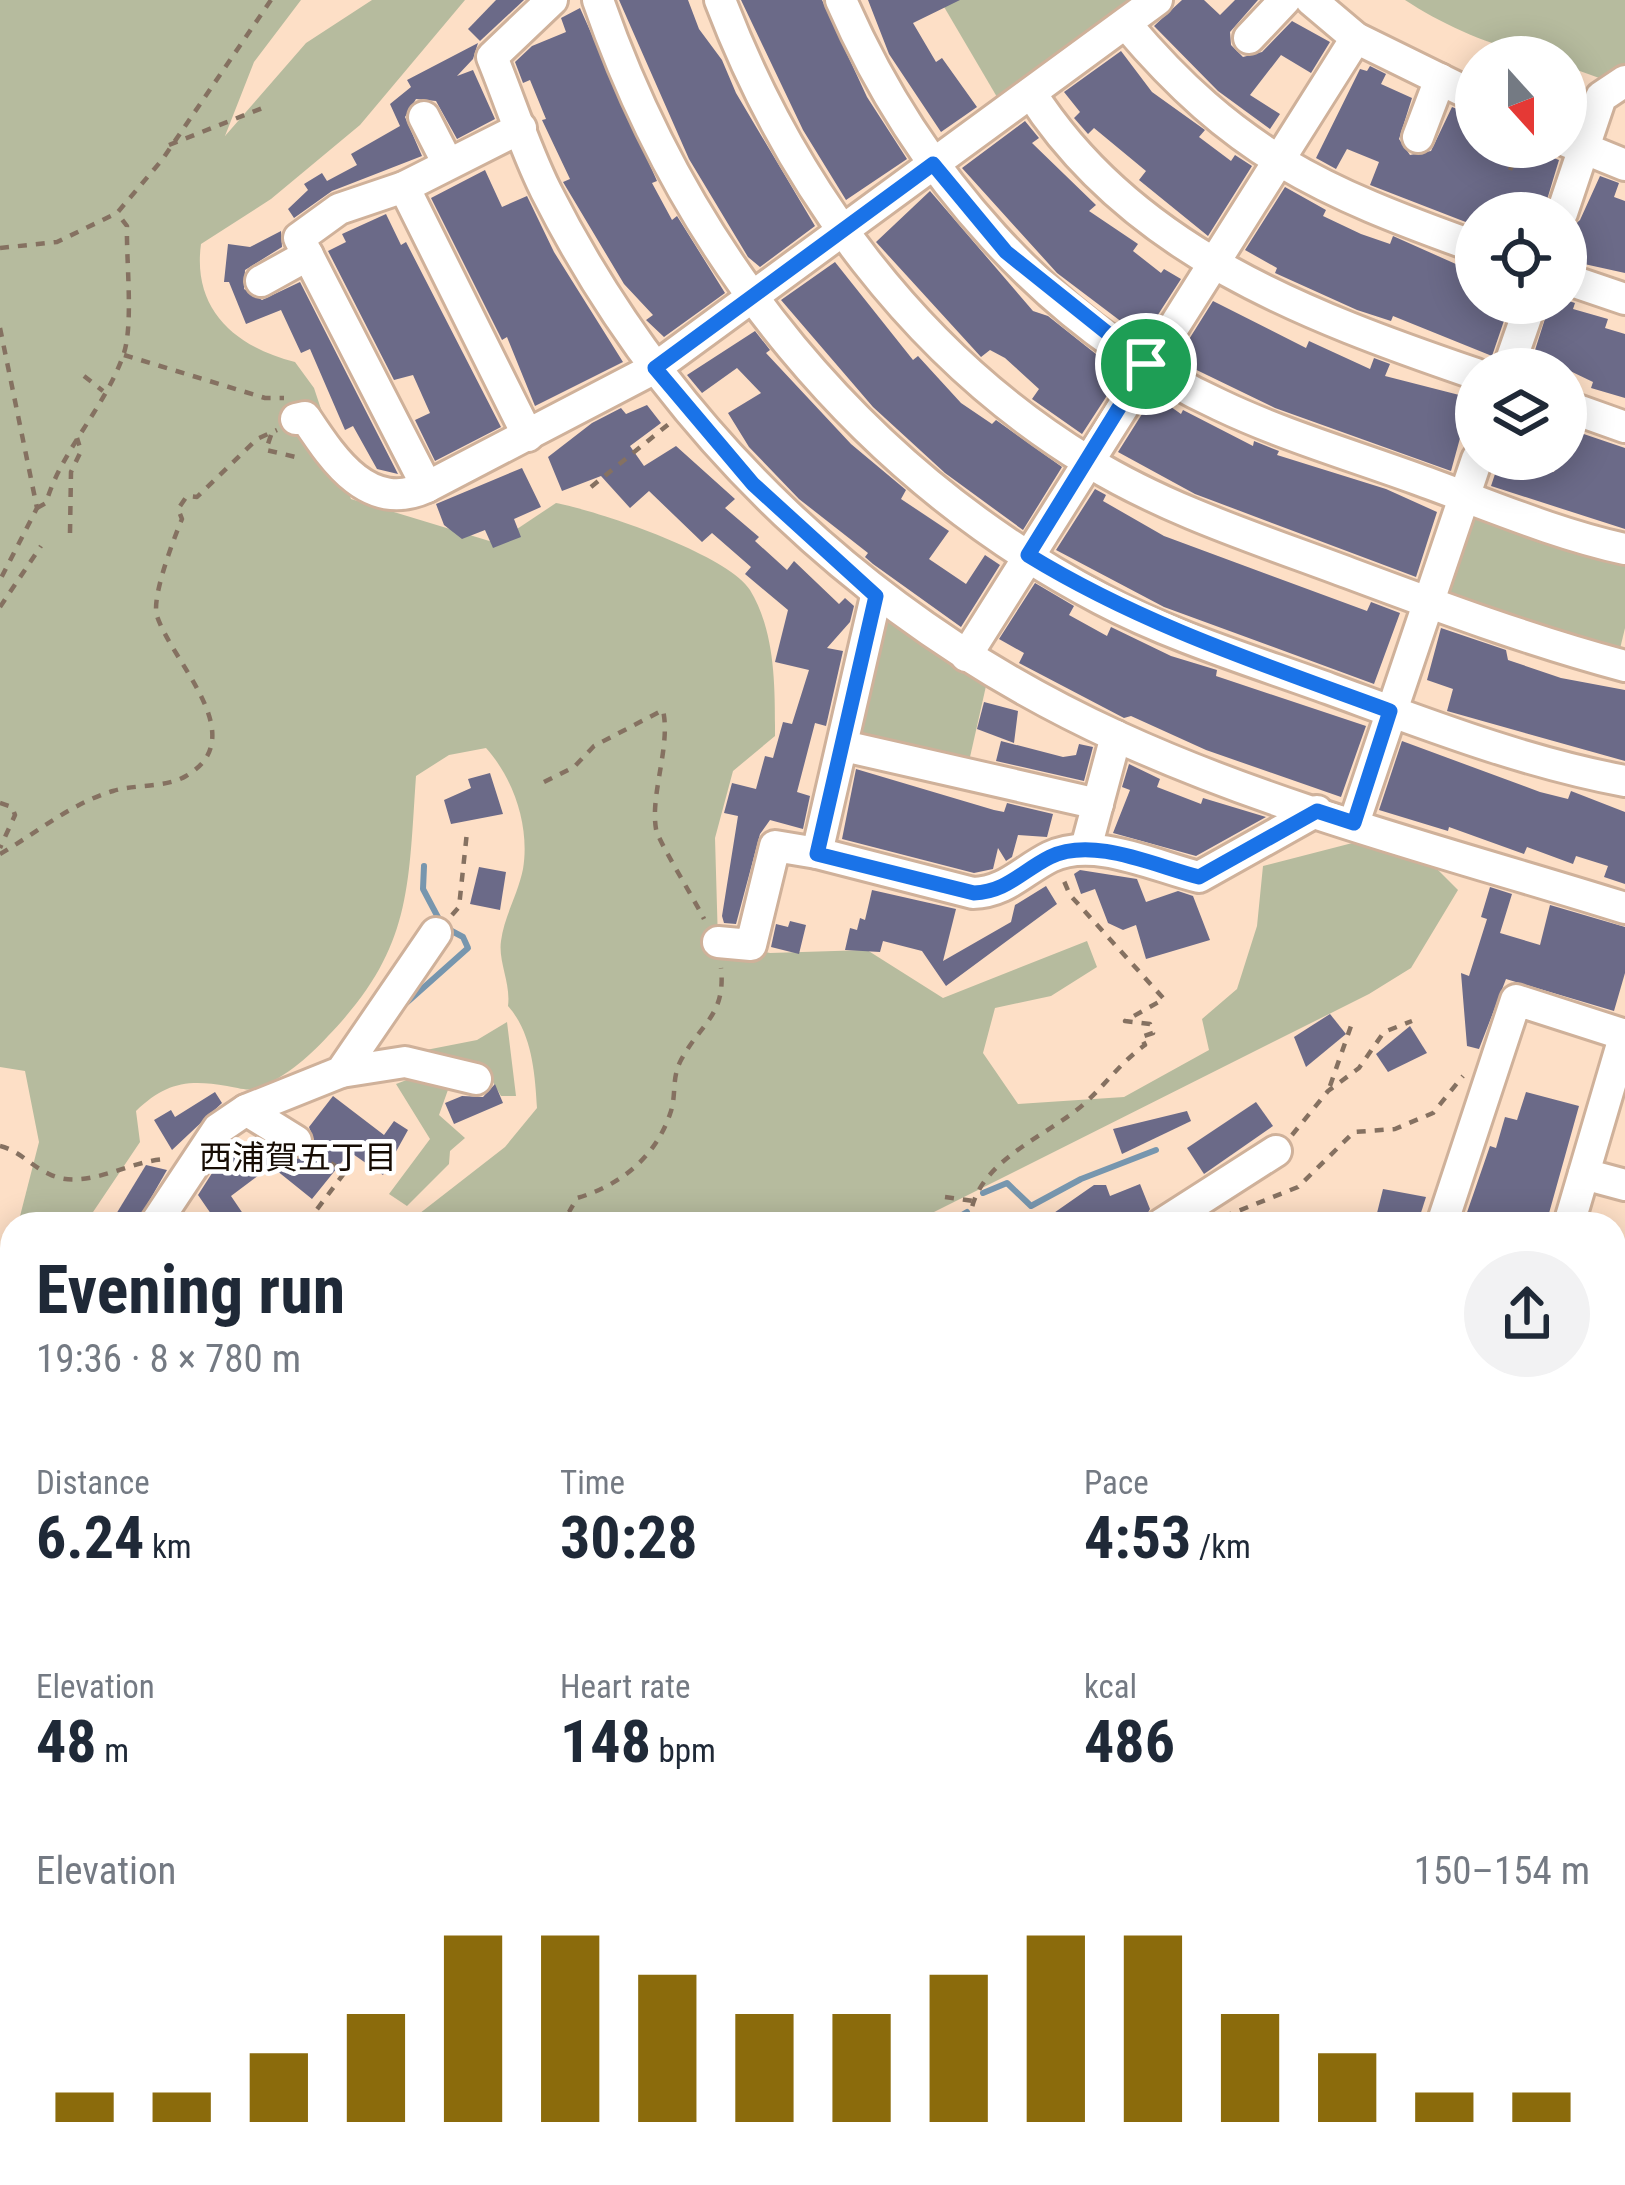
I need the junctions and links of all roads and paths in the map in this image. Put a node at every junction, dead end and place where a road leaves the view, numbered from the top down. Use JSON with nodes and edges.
{"nodes":[{"id":1,"x":271,"y":0,"type":"edge"},
{"id":2,"x":552,"y":0,"type":"edge"},
{"id":3,"x":598,"y":0,"type":"edge"},
{"id":4,"x":720,"y":0,"type":"edge"},
{"id":5,"x":841,"y":0,"type":"edge"},
{"id":6,"x":1157,"y":0,"type":"edge"},
{"id":7,"x":1285,"y":0,"type":"edge"},
{"id":8,"x":1311,"y":0,"type":"edge"},
{"id":9,"x":1126,"y":24,"type":"junction"},
{"id":10,"x":1250,"y":38,"type":"dead end"},
{"id":11,"x":1356,"y":38,"type":"junction"},
{"id":12,"x":1440,"y":79,"type":"junction"},
{"id":13,"x":1625,"y":81,"type":"edge"},
{"id":14,"x":1455,"y":86,"type":"edge"},
{"id":15,"x":1031,"y":93,"type":"junction"},
{"id":16,"x":265,"y":107,"type":"dead end"},
{"id":17,"x":424,"y":118,"type":"dead end"},
{"id":18,"x":1587,"y":122,"type":"edge"},
{"id":19,"x":520,"y":128,"type":"junction"},
{"id":20,"x":1418,"y":137,"type":"dead end"},
{"id":21,"x":169,"y":146,"type":"junction"},
{"id":22,"x":1587,"y":151,"type":"edge"},
{"id":23,"x":1276,"y":162,"type":"junction"},
{"id":24,"x":448,"y":164,"type":"junction"},
{"id":25,"x":933,"y":164,"type":"junction"},
{"id":26,"x":1625,"y":165,"type":"edge"},
{"id":27,"x":404,"y":187,"type":"junction"},
{"id":28,"x":117,"y":213,"type":"junction"},
{"id":29,"x":842,"y":230,"type":"junction"},
{"id":30,"x":1455,"y":239,"type":"edge"},
{"id":31,"x":0,"y":248,"type":"edge"},
{"id":32,"x":308,"y":255,"type":"junction"},
{"id":33,"x":1211,"y":264,"type":"junction"},
{"id":34,"x":261,"y":281,"type":"dead end"},
{"id":35,"x":1587,"y":286,"type":"edge"},
{"id":36,"x":748,"y":296,"type":"junction"},
{"id":37,"x":1625,"y":299,"type":"edge"},
{"id":38,"x":0,"y":328,"type":"edge"},
{"id":39,"x":124,"y":355,"type":"junction"},
{"id":40,"x":1146,"y":364,"type":"junction"},
{"id":41,"x":1455,"y":367,"type":"edge"},
{"id":42,"x":655,"y":368,"type":"junction"},
{"id":43,"x":84,"y":376,"type":"dead end"},
{"id":44,"x":103,"y":391,"type":"junction"},
{"id":45,"x":1587,"y":413,"type":"edge"},
{"id":46,"x":676,"y":418,"type":"dead end"},
{"id":47,"x":296,"y":419,"type":"junction"},
{"id":48,"x":1625,"y":427,"type":"edge"},
{"id":49,"x":528,"y":436,"type":"junction"},
{"id":50,"x":77,"y":438,"type":"junction"},
{"id":51,"x":1087,"y":461,"type":"junction"},
{"id":52,"x":1470,"y":480,"type":"edge"},
{"id":53,"x":427,"y":487,"type":"junction"},
{"id":54,"x":590,"y":487,"type":"dead end"},
{"id":55,"x":1465,"y":496,"type":"junction"},
{"id":56,"x":37,"y":508,"type":"junction"},
{"id":57,"x":70,"y":533,"type":"dead end"},
{"id":58,"x":41,"y":546,"type":"dead end"},
{"id":59,"x":1625,"y":549,"type":"edge"},
{"id":60,"x":1028,"y":555,"type":"junction"},
{"id":61,"x":0,"y":580,"type":"edge"},
{"id":62,"x":876,"y":596,"type":"junction"},
{"id":63,"x":1426,"y":602,"type":"junction"},
{"id":64,"x":0,"y":607,"type":"edge"},
{"id":65,"x":965,"y":656,"type":"junction"},
{"id":66,"x":1625,"y":666,"type":"edge"},
{"id":67,"x":1390,"y":711,"type":"junction"},
{"id":68,"x":1116,"y":736,"type":"junction"},
{"id":69,"x":844,"y":746,"type":"junction"},
{"id":70,"x":1625,"y":781,"type":"edge"},
{"id":71,"x":544,"y":782,"type":"dead end"},
{"id":72,"x":0,"y":803,"type":"edge"},
{"id":73,"x":1097,"y":804,"type":"junction"},
{"id":74,"x":1317,"y":811,"type":"junction"},
{"id":75,"x":1354,"y":823,"type":"junction"},
{"id":76,"x":467,"y":832,"type":"dead end"},
{"id":77,"x":1086,"y":848,"type":"junction"},
{"id":78,"x":0,"y":851,"type":"edge"},
{"id":79,"x":817,"y":854,"type":"junction"},
{"id":80,"x":1052,"y":856,"type":"junction"},
{"id":81,"x":1625,"y":908,"type":"edge"},
{"id":82,"x":436,"y":933,"type":"joint"},
{"id":83,"x":718,"y":942,"type":"junction"},
{"id":84,"x":1412,"y":1021,"type":"dead end"},
{"id":85,"x":1351,"y":1026,"type":"dead end"},
{"id":86,"x":1625,"y":1035,"type":"edge"},
{"id":87,"x":341,"y":1072,"type":"junction"},
{"id":88,"x":1487,"y":1076,"type":"junction"},
{"id":89,"x":476,"y":1079,"type":"dead end"},
{"id":90,"x":1328,"y":1091,"type":"junction"},
{"id":91,"x":246,"y":1110,"type":"junction"},
{"id":92,"x":1613,"y":1118,"type":"edge"},
{"id":93,"x":296,"y":1141,"type":"joint"},
{"id":94,"x":0,"y":1146,"type":"edge"},
{"id":95,"x":1276,"y":1151,"type":"joint"},
{"id":96,"x":1584,"y":1174,"type":"junction"},
{"id":97,"x":1625,"y":1185,"type":"edge"},
{"id":98,"x":185,"y":1186,"type":"edge"},
{"id":99,"x":945,"y":1197,"type":"dead end"},
{"id":100,"x":974,"y":1202,"type":"junction"},
{"id":101,"x":315,"y":1212,"type":"edge"},
{"id":102,"x":569,"y":1212,"type":"edge"},
{"id":103,"x":972,"y":1212,"type":"edge"},
{"id":104,"x":1181,"y":1212,"type":"edge"},
{"id":105,"x":1236,"y":1212,"type":"edge"},
{"id":106,"x":1446,"y":1212,"type":"edge"},
{"id":107,"x":1573,"y":1212,"type":"edge"}],
"edges":[{"from":1,"to":21,"type":"path"},
{"from":2,"to":19,"type":"street"},
{"from":3,"to":36,"type":"street"},
{"from":4,"to":29,"type":"street"},
{"from":5,"to":25,"type":"street"},
{"from":6,"to":9,"type":"street"},
{"from":7,"to":10,"type":"street"},
{"from":8,"to":11,"type":"street"},
{"from":9,"to":15,"type":"street"},
{"from":9,"to":23,"type":"street"},
{"from":11,"to":12,"type":"street"},
{"from":11,"to":23,"type":"street"},
{"from":12,"to":14,"type":"street"},
{"from":12,"to":20,"type":"street"},
{"from":13,"to":18,"type":"street"},
{"from":15,"to":25,"type":"street"},
{"from":15,"to":33,"type":"street"},
{"from":16,"to":21,"type":"path"},
{"from":17,"to":24,"type":"street"},
{"from":19,"to":24,"type":"street"},
{"from":19,"to":42,"type":"street"},
{"from":21,"to":28,"type":"path"},
{"from":22,"to":26,"type":"street"},
{"from":23,"to":30,"type":"street"},
{"from":23,"to":33,"type":"street"},
{"from":24,"to":27,"type":"street"},
{"from":25,"to":29,"type":"street"},
{"from":25,"to":40,"type":"street"},
{"from":27,"to":32,"type":"street"},
{"from":27,"to":49,"type":"street"},
{"from":28,"to":31,"type":"path"},
{"from":28,"to":39,"type":"path"},
{"from":29,"to":36,"type":"street"},
{"from":29,"to":51,"type":"street"},
{"from":32,"to":34,"type":"street"},
{"from":32,"to":53,"type":"street"},
{"from":33,"to":40,"type":"street"},
{"from":33,"to":41,"type":"street"},
{"from":35,"to":37,"type":"street"},
{"from":36,"to":42,"type":"street"},
{"from":36,"to":60,"type":"street"},
{"from":38,"to":56,"type":"path"},
{"from":39,"to":44,"type":"path"},
{"from":39,"to":47,"type":"path"},
{"from":40,"to":51,"type":"street"},
{"from":40,"to":55,"type":"street"},
{"from":42,"to":49,"type":"street"},
{"from":42,"to":62,"type":"street"},
{"from":43,"to":44,"type":"path"},
{"from":44,"to":50,"type":"path"},
{"from":45,"to":48,"type":"street"},
{"from":46,"to":54,"type":"path"},
{"from":47,"to":53,"type":"street"},
{"from":47,"to":78,"type":"path"},
{"from":49,"to":53,"type":"street"},
{"from":50,"to":56,"type":"path"},
{"from":50,"to":57,"type":"path"},
{"from":51,"to":60,"type":"street"},
{"from":51,"to":63,"type":"street"},
{"from":52,"to":55,"type":"street"},
{"from":55,"to":59,"type":"street"},
{"from":55,"to":63,"type":"street"},
{"from":56,"to":61,"type":"path"},
{"from":58,"to":64,"type":"path"},
{"from":60,"to":65,"type":"street"},
{"from":60,"to":67,"type":"street"},
{"from":62,"to":65,"type":"street"},
{"from":62,"to":69,"type":"street"},
{"from":63,"to":66,"type":"street"},
{"from":63,"to":67,"type":"street"},
{"from":65,"to":68,"type":"street"},
{"from":67,"to":70,"type":"street"},
{"from":67,"to":75,"type":"street"},
{"from":68,"to":73,"type":"street"},
{"from":68,"to":74,"type":"street"},
{"from":69,"to":73,"type":"street"},
{"from":69,"to":79,"type":"street"},
{"from":71,"to":83,"type":"path"},
{"from":72,"to":78,"type":"path"},
{"from":73,"to":77,"type":"street"},
{"from":74,"to":75,"type":"street"},
{"from":74,"to":77,"type":"street"},
{"from":75,"to":81,"type":"street"},
{"from":76,"to":82,"type":"path"},
{"from":77,"to":80,"type":"street"},
{"from":79,"to":80,"type":"street"},
{"from":79,"to":83,"type":"street"},
{"from":80,"to":100,"type":"path"},
{"from":82,"to":87,"type":"street"},
{"from":83,"to":102,"type":"path"},
{"from":84,"to":90,"type":"path"},
{"from":85,"to":90,"type":"path"},
{"from":86,"to":88,"type":"street"},
{"from":86,"to":92,"type":"street"},
{"from":87,"to":89,"type":"street"},
{"from":87,"to":91,"type":"street"},
{"from":88,"to":105,"type":"path"},
{"from":88,"to":106,"type":"street"},
{"from":90,"to":95,"type":"path"},
{"from":91,"to":93,"type":"street"},
{"from":91,"to":98,"type":"street"},
{"from":92,"to":96,"type":"street"},
{"from":93,"to":101,"type":"path"},
{"from":94,"to":98,"type":"path"},
{"from":95,"to":104,"type":"street"},
{"from":96,"to":97,"type":"street"},
{"from":96,"to":107,"type":"street"},
{"from":99,"to":100,"type":"path"},
{"from":100,"to":103,"type":"path"}]}
